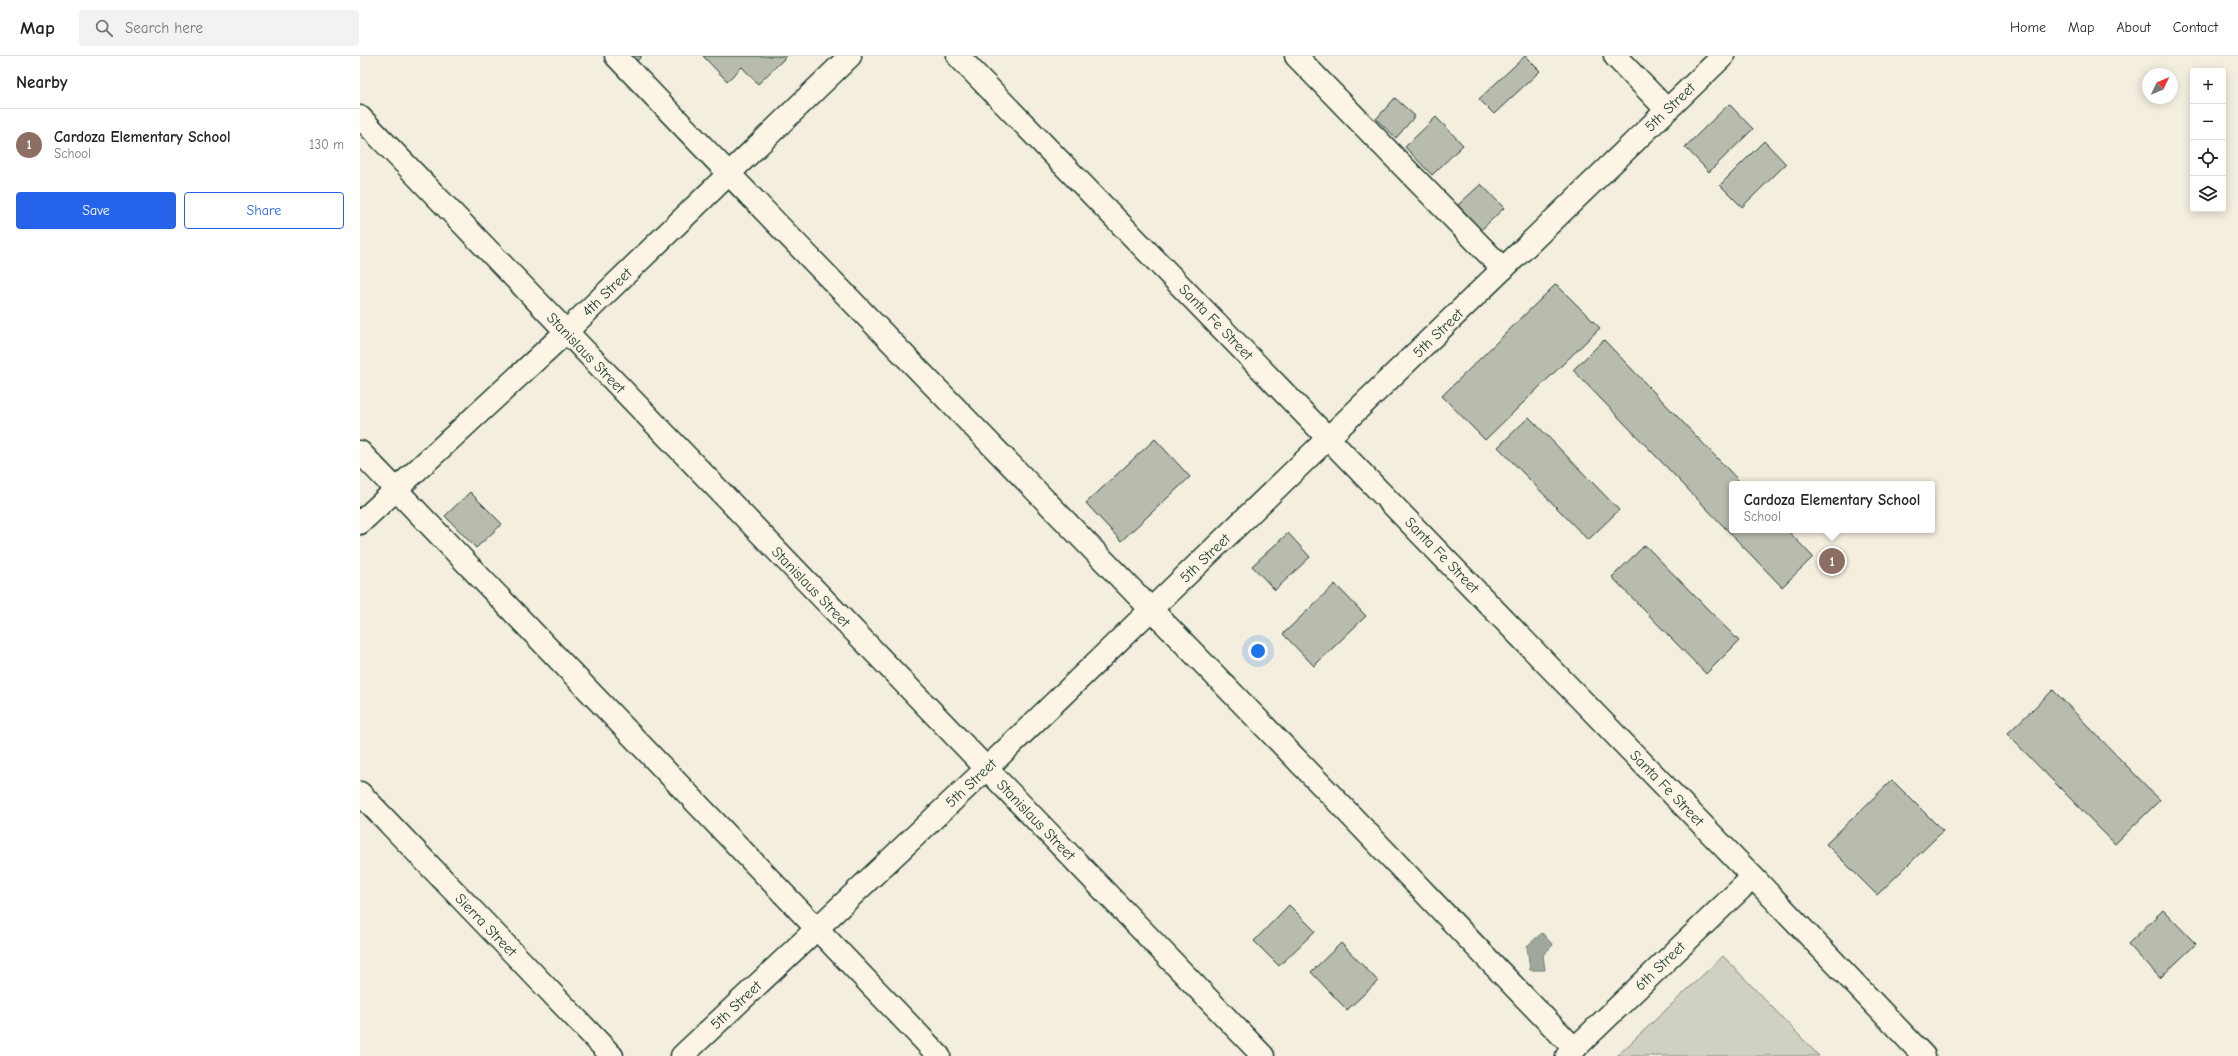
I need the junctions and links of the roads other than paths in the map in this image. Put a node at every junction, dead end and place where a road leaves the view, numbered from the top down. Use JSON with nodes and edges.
{"nodes":[{"id":1,"x":616,"y":56,"type":"edge"},
{"id":2,"x":850,"y":56,"type":"edge"},
{"id":3,"x":958,"y":56,"type":"edge"},
{"id":4,"x":1296,"y":56,"type":"edge"},
{"id":5,"x":1615,"y":56,"type":"edge"},
{"id":6,"x":1723,"y":56,"type":"edge"},
{"id":7,"x":1667,"y":110,"type":"junction"},
{"id":8,"x":360,"y":118,"type":"edge"},
{"id":9,"x":729,"y":174,"type":"junction"},
{"id":10,"x":1503,"y":269,"type":"junction"},
{"id":11,"x":566,"y":332,"type":"junction"},
{"id":12,"x":1329,"y":438,"type":"junction"},
{"id":13,"x":360,"y":452,"type":"edge"},
{"id":14,"x":396,"y":489,"type":"junction"},
{"id":15,"x":360,"y":523,"type":"edge"},
{"id":16,"x":1151,"y":610,"type":"junction"},
{"id":17,"x":986,"y":769,"type":"junction"},
{"id":18,"x":360,"y":793,"type":"edge"},
{"id":19,"x":1753,"y":877,"type":"junction"},
{"id":20,"x":818,"y":928,"type":"junction"},
{"id":21,"x":1571,"y":1052,"type":"edge"},
{"id":22,"x":612,"y":1056,"type":"edge"},
{"id":23,"x":682,"y":1056,"type":"edge"},
{"id":24,"x":939,"y":1056,"type":"edge"},
{"id":25,"x":1263,"y":1056,"type":"edge"},
{"id":26,"x":1924,"y":1056,"type":"edge"}],
"edges":[{"from":1,"to":9,"type":"street"},
{"from":2,"to":9,"type":"street","name":"4th Street"},
{"from":3,"to":12,"type":"street","name":"Santa Fe Street"},
{"from":4,"to":10,"type":"street"},
{"from":5,"to":7,"type":"street"},
{"from":6,"to":7,"type":"street","name":"5th Street"},
{"from":7,"to":10,"type":"street","name":"5th Street"},
{"from":8,"to":11,"type":"street","name":"Stanislaus Street"},
{"from":9,"to":11,"type":"street","name":"4th Street"},
{"from":9,"to":16,"type":"street"},
{"from":10,"to":12,"type":"street","name":"5th Street"},
{"from":11,"to":14,"type":"street","name":"4th Street"},
{"from":11,"to":17,"type":"street","name":"Stanislaus Street"},
{"from":12,"to":16,"type":"street","name":"5th Street"},
{"from":12,"to":19,"type":"street","name":"Santa Fe Street"},
{"from":13,"to":14,"type":"street"},
{"from":14,"to":15,"type":"street","name":"4th Street"},
{"from":14,"to":20,"type":"street"},
{"from":16,"to":17,"type":"street","name":"5th Street"},
{"from":16,"to":21,"type":"street"},
{"from":17,"to":20,"type":"street","name":"5th Street"},
{"from":17,"to":25,"type":"street","name":"Stanislaus Street"},
{"from":18,"to":22,"type":"street","name":"Sierra Street"},
{"from":19,"to":21,"type":"street","name":"6th Street"},
{"from":19,"to":26,"type":"street","name":"Santa Fe Street"},
{"from":20,"to":23,"type":"street","name":"5th Street"},
{"from":20,"to":24,"type":"street"}]}
